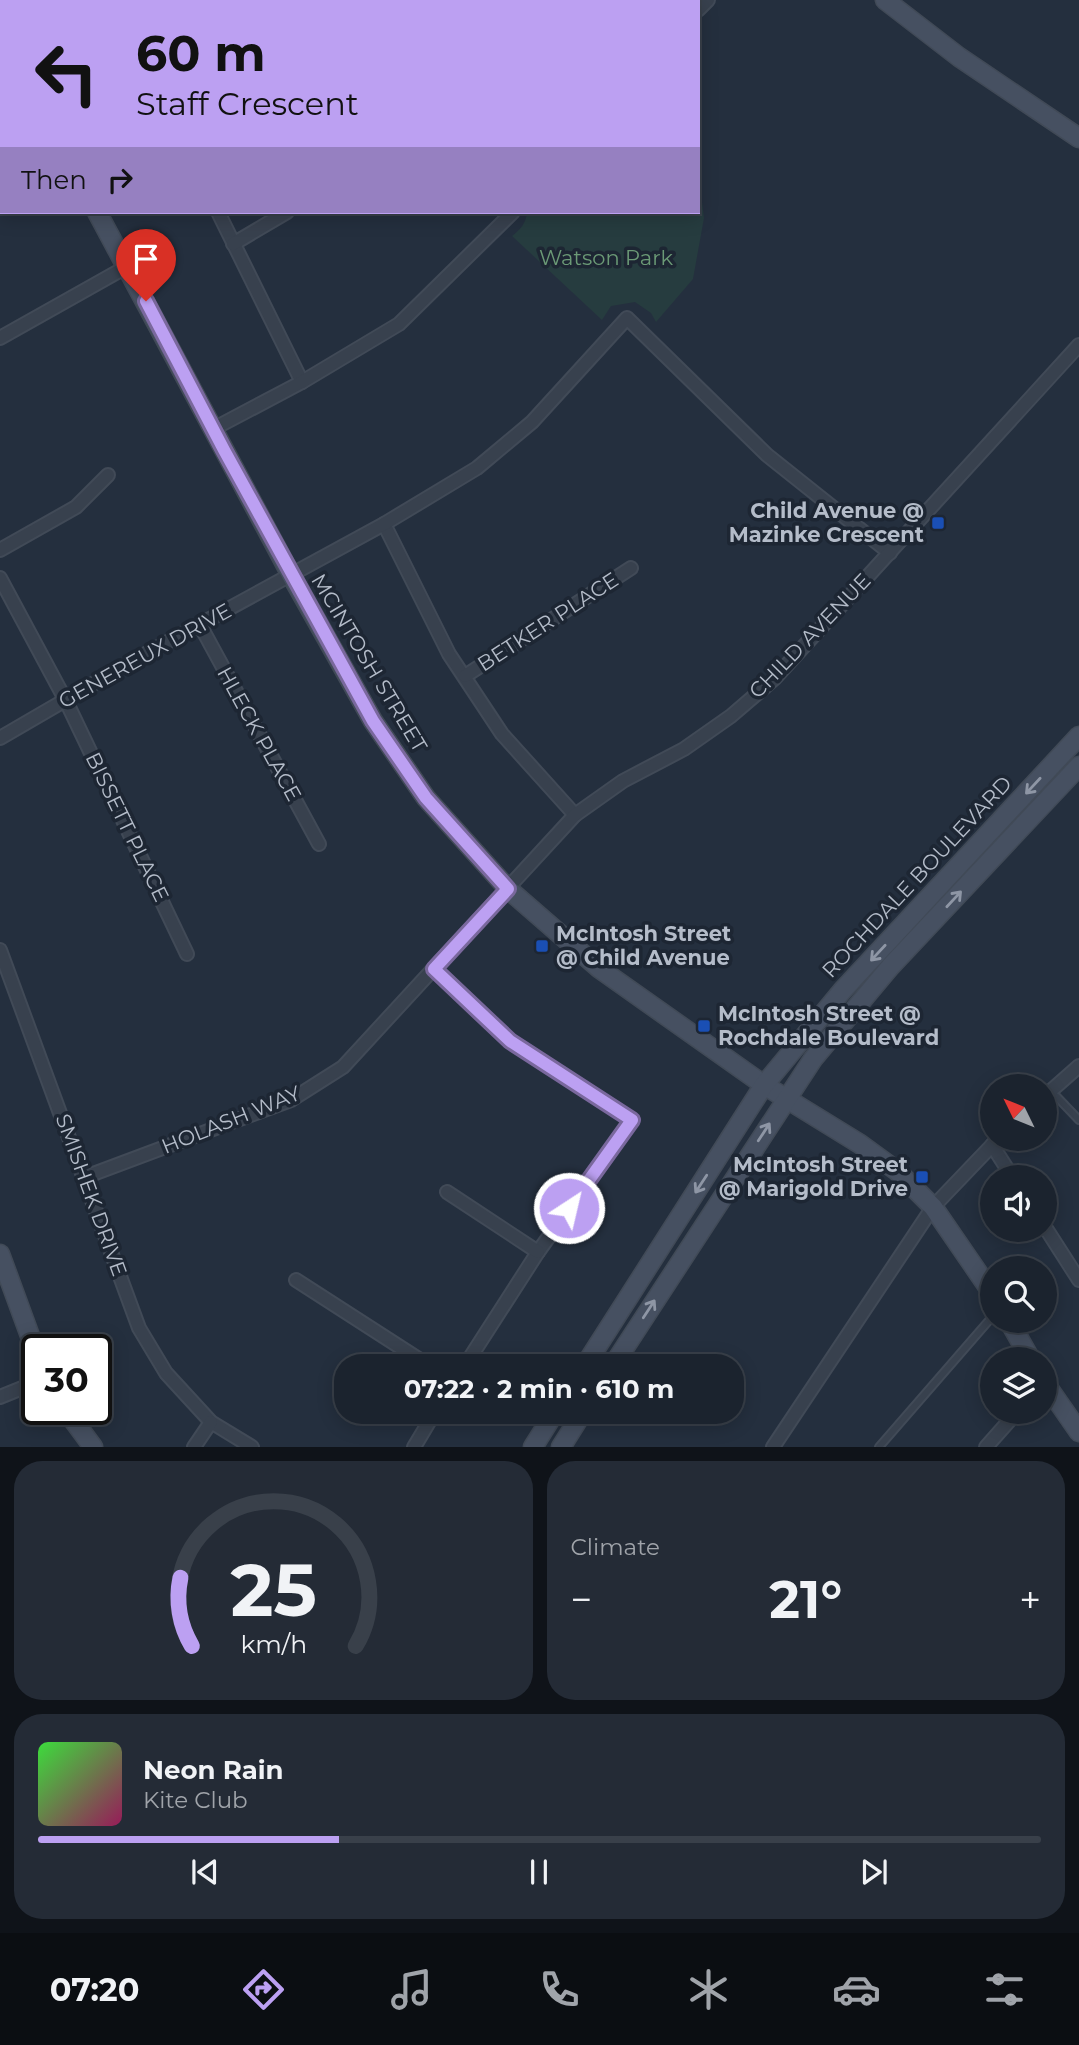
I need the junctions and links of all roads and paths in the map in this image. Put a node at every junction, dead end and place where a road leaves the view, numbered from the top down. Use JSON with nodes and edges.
{"nodes":[{"id":1,"x":885,"y":0,"type":"edge"},
{"id":2,"x":1079,"y":138,"type":"edge"},
{"id":3,"x":98,"y":214,"type":"edge"},
{"id":4,"x":221,"y":214,"type":"edge"},
{"id":5,"x":284,"y":214,"type":"edge"},
{"id":6,"x":511,"y":214,"type":"edge"},
{"id":7,"x":233,"y":244,"type":"junction"},
{"id":8,"x":128,"y":266,"type":"junction"},
{"id":9,"x":0,"y":338,"type":"edge"},
{"id":10,"x":1079,"y":345,"type":"edge"},
{"id":11,"x":302,"y":382,"type":"junction"},
{"id":12,"x":213,"y":429,"type":"junction"},
{"id":13,"x":108,"y":475,"type":"dead end"},
{"id":14,"x":384,"y":524,"type":"junction"},
{"id":15,"x":0,"y":551,"type":"edge"},
{"id":16,"x":890,"y":553,"type":"junction"},
{"id":17,"x":631,"y":568,"type":"dead end"},
{"id":18,"x":291,"y":575,"type":"junction"},
{"id":19,"x":0,"y":578,"type":"edge"},
{"id":20,"x":200,"y":625,"type":"junction"},
{"id":21,"x":465,"y":676,"type":"junction"},
{"id":22,"x":66,"y":701,"type":"junction"},
{"id":23,"x":1079,"y":736,"type":"edge"},
{"id":24,"x":0,"y":738,"type":"edge"},
{"id":25,"x":1079,"y":766,"type":"edge"},
{"id":26,"x":575,"y":815,"type":"junction"},
{"id":27,"x":319,"y":844,"type":"dead end"},
{"id":28,"x":508,"y":889,"type":"junction"},
{"id":29,"x":0,"y":950,"type":"edge"},
{"id":30,"x":187,"y":954,"type":"dead end"},
{"id":31,"x":434,"y":969,"type":"junction"},
{"id":32,"x":1079,"y":1066,"type":"edge"},
{"id":33,"x":764,"y":1085,"type":"junction"},
{"id":34,"x":1057,"y":1085,"type":"edge"},
{"id":35,"x":1057,"y":1097,"type":"edge"},
{"id":36,"x":786,"y":1099,"type":"junction"},
{"id":37,"x":1079,"y":1120,"type":"edge"},
{"id":38,"x":985,"y":1152,"type":"edge"},
{"id":39,"x":85,"y":1177,"type":"junction"},
{"id":40,"x":447,"y":1192,"type":"dead end"},
{"id":41,"x":933,"y":1207,"type":"junction"},
{"id":42,"x":1055,"y":1242,"type":"edge"},
{"id":43,"x":538,"y":1252,"type":"junction"},
{"id":44,"x":0,"y":1254,"type":"edge"},
{"id":45,"x":980,"y":1276,"type":"edge"},
{"id":46,"x":296,"y":1280,"type":"dead end"},
{"id":47,"x":1079,"y":1280,"type":"edge"},
{"id":48,"x":980,"y":1331,"type":"edge"},
{"id":49,"x":29,"y":1334,"type":"edge"},
{"id":50,"x":411,"y":1354,"type":"edge"},
{"id":51,"x":472,"y":1354,"type":"edge"},
{"id":52,"x":592,"y":1354,"type":"edge"},
{"id":53,"x":620,"y":1354,"type":"edge"},
{"id":54,"x":21,"y":1388,"type":"edge"},
{"id":55,"x":0,"y":1397,"type":"edge"},
{"id":56,"x":1057,"y":1400,"type":"edge"},
{"id":57,"x":211,"y":1422,"type":"junction"},
{"id":58,"x":428,"y":1424,"type":"edge"},
{"id":59,"x":547,"y":1424,"type":"edge"},
{"id":60,"x":575,"y":1424,"type":"edge"},
{"id":61,"x":1006,"y":1424,"type":"edge"},
{"id":62,"x":77,"y":1425,"type":"edge"},
{"id":63,"x":1079,"y":1432,"type":"edge"},
{"id":64,"x":93,"y":1447,"type":"edge"},
{"id":65,"x":194,"y":1447,"type":"edge"},
{"id":66,"x":252,"y":1447,"type":"edge"},
{"id":67,"x":414,"y":1447,"type":"edge"},
{"id":68,"x":533,"y":1447,"type":"edge"},
{"id":69,"x":561,"y":1447,"type":"edge"},
{"id":70,"x":773,"y":1447,"type":"edge"},
{"id":71,"x":879,"y":1447,"type":"edge"},
{"id":72,"x":986,"y":1447,"type":"edge"}],
"edges":[{"from":1,"to":2,"type":"street"},
{"from":3,"to":8,"type":"street","name":"MCINTOSH STREET"},
{"from":4,"to":7,"type":"street"},
{"from":5,"to":7,"type":"street"},
{"from":6,"to":11,"type":"street"},
{"from":7,"to":11,"type":"street"},
{"from":8,"to":9,"type":"street"},
{"from":8,"to":12,"type":"street","name":"MCINTOSH STREET"},
{"from":10,"to":16,"type":"street","name":"CHILD AVENUE"},
{"from":11,"to":12,"type":"street"},
{"from":12,"to":18,"type":"street","name":"MCINTOSH STREET"},
{"from":13,"to":15,"type":"street"},
{"from":14,"to":16,"type":"street","name":"GENEREUX DRIVE"},
{"from":14,"to":18,"type":"street","name":"GENEREUX DRIVE"},
{"from":14,"to":21,"type":"street"},
{"from":16,"to":26,"type":"street","name":"CHILD AVENUE"},
{"from":17,"to":21,"type":"street","name":"BETKER PLACE"},
{"from":18,"to":20,"type":"street","name":"GENEREUX DRIVE"},
{"from":18,"to":28,"type":"street","name":"MCINTOSH STREET"},
{"from":19,"to":22,"type":"street","name":"BISSETT PLACE"},
{"from":20,"to":22,"type":"street","name":"GENEREUX DRIVE"},
{"from":20,"to":27,"type":"street","name":"HLECK PLACE"},
{"from":21,"to":26,"type":"street"},
{"from":22,"to":24,"type":"street","name":"GENEREUX DRIVE"},
{"from":22,"to":30,"type":"street","name":"BISSETT PLACE"},
{"from":23,"to":33,"type":"street","name":"ROCHDALE BOULEVARD","one_way":true},
{"from":36,"to":25,"type":"street","name":"ROCHDALE BOULEVARD","one_way":true},
{"from":26,"to":28,"type":"street","name":"CHILD AVENUE"},
{"from":28,"to":31,"type":"street","name":"HOLASH WAY"},
{"from":28,"to":33,"type":"street","name":"MCINTOSH STREET"},
{"from":29,"to":39,"type":"street","name":"SMISHEK DRIVE"},
{"from":31,"to":39,"type":"street","name":"HOLASH WAY"},
{"from":31,"to":43,"type":"street"},
{"from":32,"to":34,"type":"street"},
{"from":33,"to":36,"type":"street","name":"MCINTOSH STREET"},
{"from":33,"to":52,"type":"street","name":"ROCHDALE BOULEVARD","one_way":true},
{"from":35,"to":37,"type":"lane"},
{"from":36,"to":41,"type":"street","name":"MCINTOSH STREET"},
{"from":53,"to":36,"type":"street","name":"ROCHDALE BOULEVARD","one_way":true},
{"from":38,"to":41,"type":"street"},
{"from":39,"to":57,"type":"street","name":"SMISHEK DRIVE"},
{"from":40,"to":43,"type":"street"},
{"from":41,"to":45,"type":"street","name":"MCINTOSH STREET"},
{"from":41,"to":70,"type":"street"},
{"from":42,"to":47,"type":"street"},
{"from":43,"to":51,"type":"street"},
{"from":44,"to":49,"type":"street"},
{"from":46,"to":50,"type":"street"},
{"from":48,"to":71,"type":"lane"},
{"from":54,"to":55,"type":"street"},
{"from":56,"to":63,"type":"street"},
{"from":57,"to":65,"type":"street"},
{"from":57,"to":66,"type":"street","name":"SMISHEK DRIVE"},
{"from":58,"to":67,"type":"street"},
{"from":59,"to":68,"type":"street"},
{"from":60,"to":69,"type":"street"},
{"from":61,"to":72,"type":"street"},
{"from":62,"to":64,"type":"street"}]}
